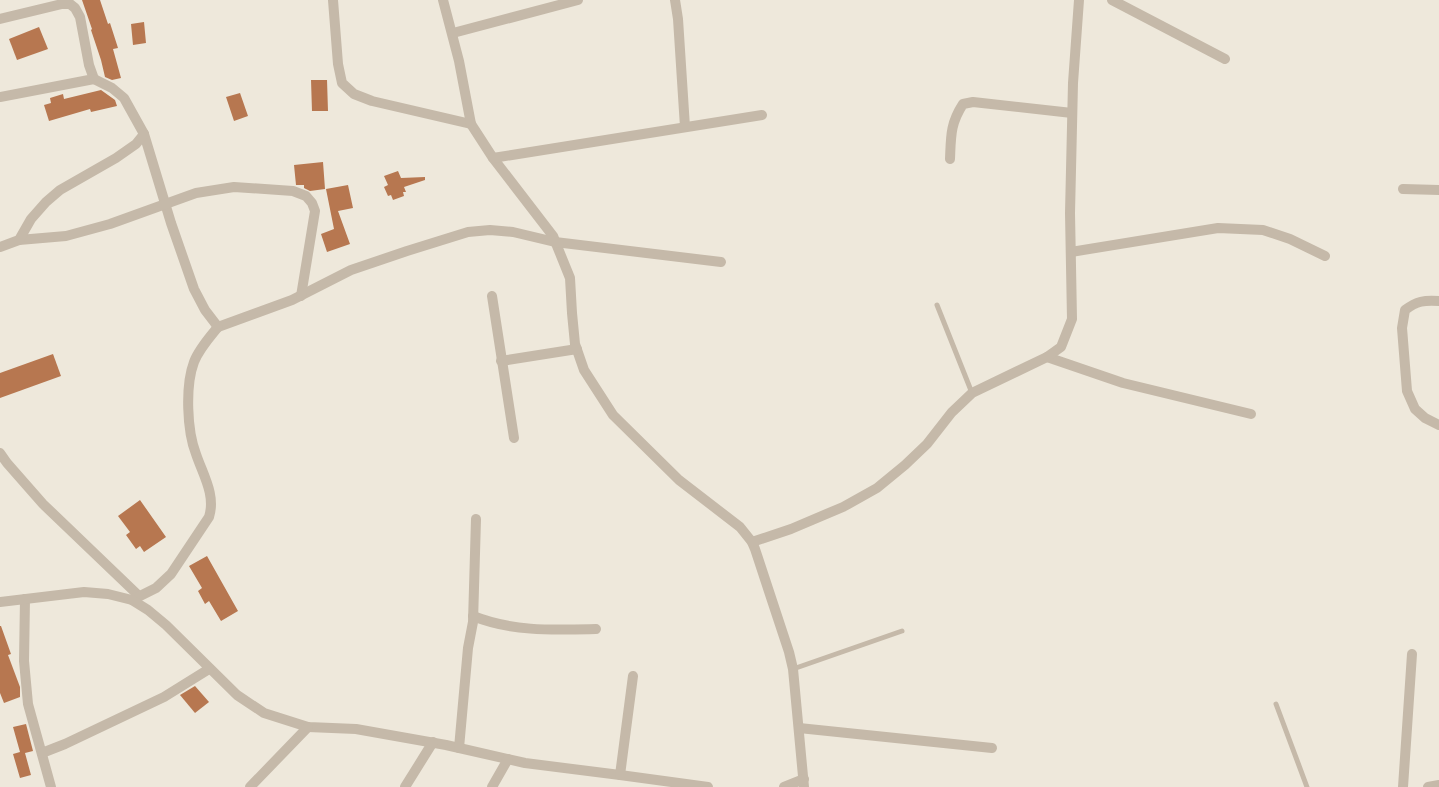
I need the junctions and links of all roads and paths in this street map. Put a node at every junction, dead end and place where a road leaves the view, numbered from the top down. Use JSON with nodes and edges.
{"nodes":[{"id":1,"x":333,"y":0,"type":"edge"},
{"id":2,"x":443,"y":0,"type":"edge"},
{"id":3,"x":578,"y":0,"type":"edge"},
{"id":4,"x":675,"y":0,"type":"edge"},
{"id":5,"x":1079,"y":0,"type":"edge"},
{"id":6,"x":1112,"y":0,"type":"edge"},
{"id":7,"x":0,"y":19,"type":"edge"},
{"id":8,"x":453,"y":33,"type":"junction"},
{"id":9,"x":1225,"y":59,"type":"dead end"},
{"id":10,"x":94,"y":79,"type":"junction"},
{"id":11,"x":0,"y":98,"type":"edge"},
{"id":12,"x":1072,"y":113,"type":"junction"},
{"id":13,"x":762,"y":115,"type":"dead end"},
{"id":14,"x":471,"y":124,"type":"junction"},
{"id":15,"x":685,"y":127,"type":"junction"},
{"id":16,"x":144,"y":134,"type":"junction"},
{"id":17,"x":493,"y":158,"type":"junction"},
{"id":18,"x":950,"y":159,"type":"dead end"},
{"id":19,"x":1403,"y":189,"type":"dead end"},
{"id":20,"x":1439,"y":190,"type":"edge"},
{"id":21,"x":165,"y":204,"type":"junction"},
{"id":22,"x":19,"y":240,"type":"junction"},
{"id":23,"x":555,"y":242,"type":"junction"},
{"id":24,"x":0,"y":247,"type":"edge"},
{"id":25,"x":1071,"y":252,"type":"junction"},
{"id":26,"x":1325,"y":256,"type":"dead end"},
{"id":27,"x":721,"y":262,"type":"dead end"},
{"id":28,"x":301,"y":296,"type":"junction"},
{"id":29,"x":492,"y":296,"type":"dead end"},
{"id":30,"x":1439,"y":301,"type":"edge"},
{"id":31,"x":937,"y":305,"type":"dead end"},
{"id":32,"x":218,"y":327,"type":"junction"},
{"id":33,"x":577,"y":349,"type":"junction"},
{"id":34,"x":1047,"y":357,"type":"junction"},
{"id":35,"x":501,"y":361,"type":"junction"},
{"id":36,"x":972,"y":393,"type":"junction"},
{"id":37,"x":1251,"y":414,"type":"dead end"},
{"id":38,"x":1439,"y":425,"type":"edge"},
{"id":39,"x":514,"y":438,"type":"dead end"},
{"id":40,"x":0,"y":453,"type":"edge"},
{"id":41,"x":476,"y":519,"type":"dead end"},
{"id":42,"x":752,"y":542,"type":"junction"},
{"id":43,"x":136,"y":598,"type":"junction"},
{"id":44,"x":25,"y":599,"type":"junction"},
{"id":45,"x":0,"y":602,"type":"edge"},
{"id":46,"x":473,"y":616,"type":"junction"},
{"id":47,"x":596,"y":629,"type":"dead end"},
{"id":48,"x":902,"y":631,"type":"dead end"},
{"id":49,"x":1412,"y":654,"type":"dead end"},
{"id":50,"x":210,"y":669,"type":"junction"},
{"id":51,"x":794,"y":669,"type":"junction"},
{"id":52,"x":633,"y":676,"type":"dead end"},
{"id":53,"x":1276,"y":704,"type":"dead end"},
{"id":54,"x":308,"y":727,"type":"junction"},
{"id":55,"x":799,"y":728,"type":"junction"},
{"id":56,"x":434,"y":742,"type":"junction"},
{"id":57,"x":458,"y":748,"type":"junction"},
{"id":58,"x":992,"y":748,"type":"dead end"},
{"id":59,"x":42,"y":753,"type":"junction"},
{"id":60,"x":508,"y":759,"type":"junction"},
{"id":61,"x":620,"y":775,"type":"junction"},
{"id":62,"x":804,"y":783,"type":"edge"},
{"id":63,"x":1439,"y":785,"type":"edge"},
{"id":64,"x":51,"y":787,"type":"edge"},
{"id":65,"x":250,"y":787,"type":"edge"},
{"id":66,"x":405,"y":787,"type":"edge"},
{"id":67,"x":492,"y":787,"type":"edge"},
{"id":68,"x":708,"y":787,"type":"edge"},
{"id":69,"x":784,"y":787,"type":"edge"},
{"id":70,"x":1308,"y":787,"type":"edge"},
{"id":71,"x":1403,"y":787,"type":"edge"},
{"id":72,"x":1428,"y":787,"type":"edge"}],
"edges":[{"from":1,"to":14,"type":"street"},
{"from":2,"to":8,"type":"street"},
{"from":3,"to":8,"type":"street"},
{"from":4,"to":15,"type":"street"},
{"from":5,"to":12,"type":"street"},
{"from":6,"to":9,"type":"street"},
{"from":7,"to":10,"type":"street"},
{"from":8,"to":14,"type":"street"},
{"from":10,"to":11,"type":"street"},
{"from":10,"to":16,"type":"street"},
{"from":12,"to":18,"type":"street"},
{"from":12,"to":25,"type":"street"},
{"from":13,"to":15,"type":"street"},
{"from":14,"to":17,"type":"street"},
{"from":15,"to":17,"type":"street"},
{"from":16,"to":21,"type":"street"},
{"from":16,"to":22,"type":"street"},
{"from":17,"to":23,"type":"street"},
{"from":19,"to":20,"type":"street"},
{"from":21,"to":22,"type":"street"},
{"from":21,"to":28,"type":"street"},
{"from":21,"to":32,"type":"street"},
{"from":22,"to":24,"type":"street"},
{"from":23,"to":27,"type":"street"},
{"from":23,"to":28,"type":"street"},
{"from":23,"to":33,"type":"street"},
{"from":25,"to":26,"type":"street"},
{"from":25,"to":34,"type":"street"},
{"from":28,"to":32,"type":"street"},
{"from":29,"to":35,"type":"street"},
{"from":30,"to":38,"type":"street"},
{"from":31,"to":36,"type":"lane"},
{"from":32,"to":43,"type":"street"},
{"from":33,"to":35,"type":"street"},
{"from":33,"to":42,"type":"street"},
{"from":34,"to":36,"type":"street"},
{"from":34,"to":37,"type":"street"},
{"from":35,"to":39,"type":"street"},
{"from":36,"to":42,"type":"street"},
{"from":40,"to":43,"type":"street"},
{"from":41,"to":46,"type":"street"},
{"from":42,"to":51,"type":"street"},
{"from":43,"to":44,"type":"street"},
{"from":43,"to":50,"type":"street"},
{"from":44,"to":45,"type":"street"},
{"from":44,"to":59,"type":"street"},
{"from":46,"to":47,"type":"street"},
{"from":46,"to":57,"type":"street"},
{"from":48,"to":51,"type":"lane"},
{"from":49,"to":71,"type":"street"},
{"from":50,"to":54,"type":"street"},
{"from":50,"to":59,"type":"street"},
{"from":51,"to":55,"type":"street"},
{"from":52,"to":61,"type":"street"},
{"from":53,"to":70,"type":"lane"},
{"from":54,"to":56,"type":"street"},
{"from":54,"to":65,"type":"street"},
{"from":55,"to":58,"type":"street"},
{"from":55,"to":62,"type":"street"},
{"from":56,"to":57,"type":"street"},
{"from":56,"to":66,"type":"street"},
{"from":57,"to":60,"type":"street"},
{"from":59,"to":64,"type":"street"},
{"from":60,"to":61,"type":"street"},
{"from":60,"to":67,"type":"street"},
{"from":61,"to":68,"type":"street"},
{"from":62,"to":69,"type":"street"},
{"from":63,"to":72,"type":"street"}]}
